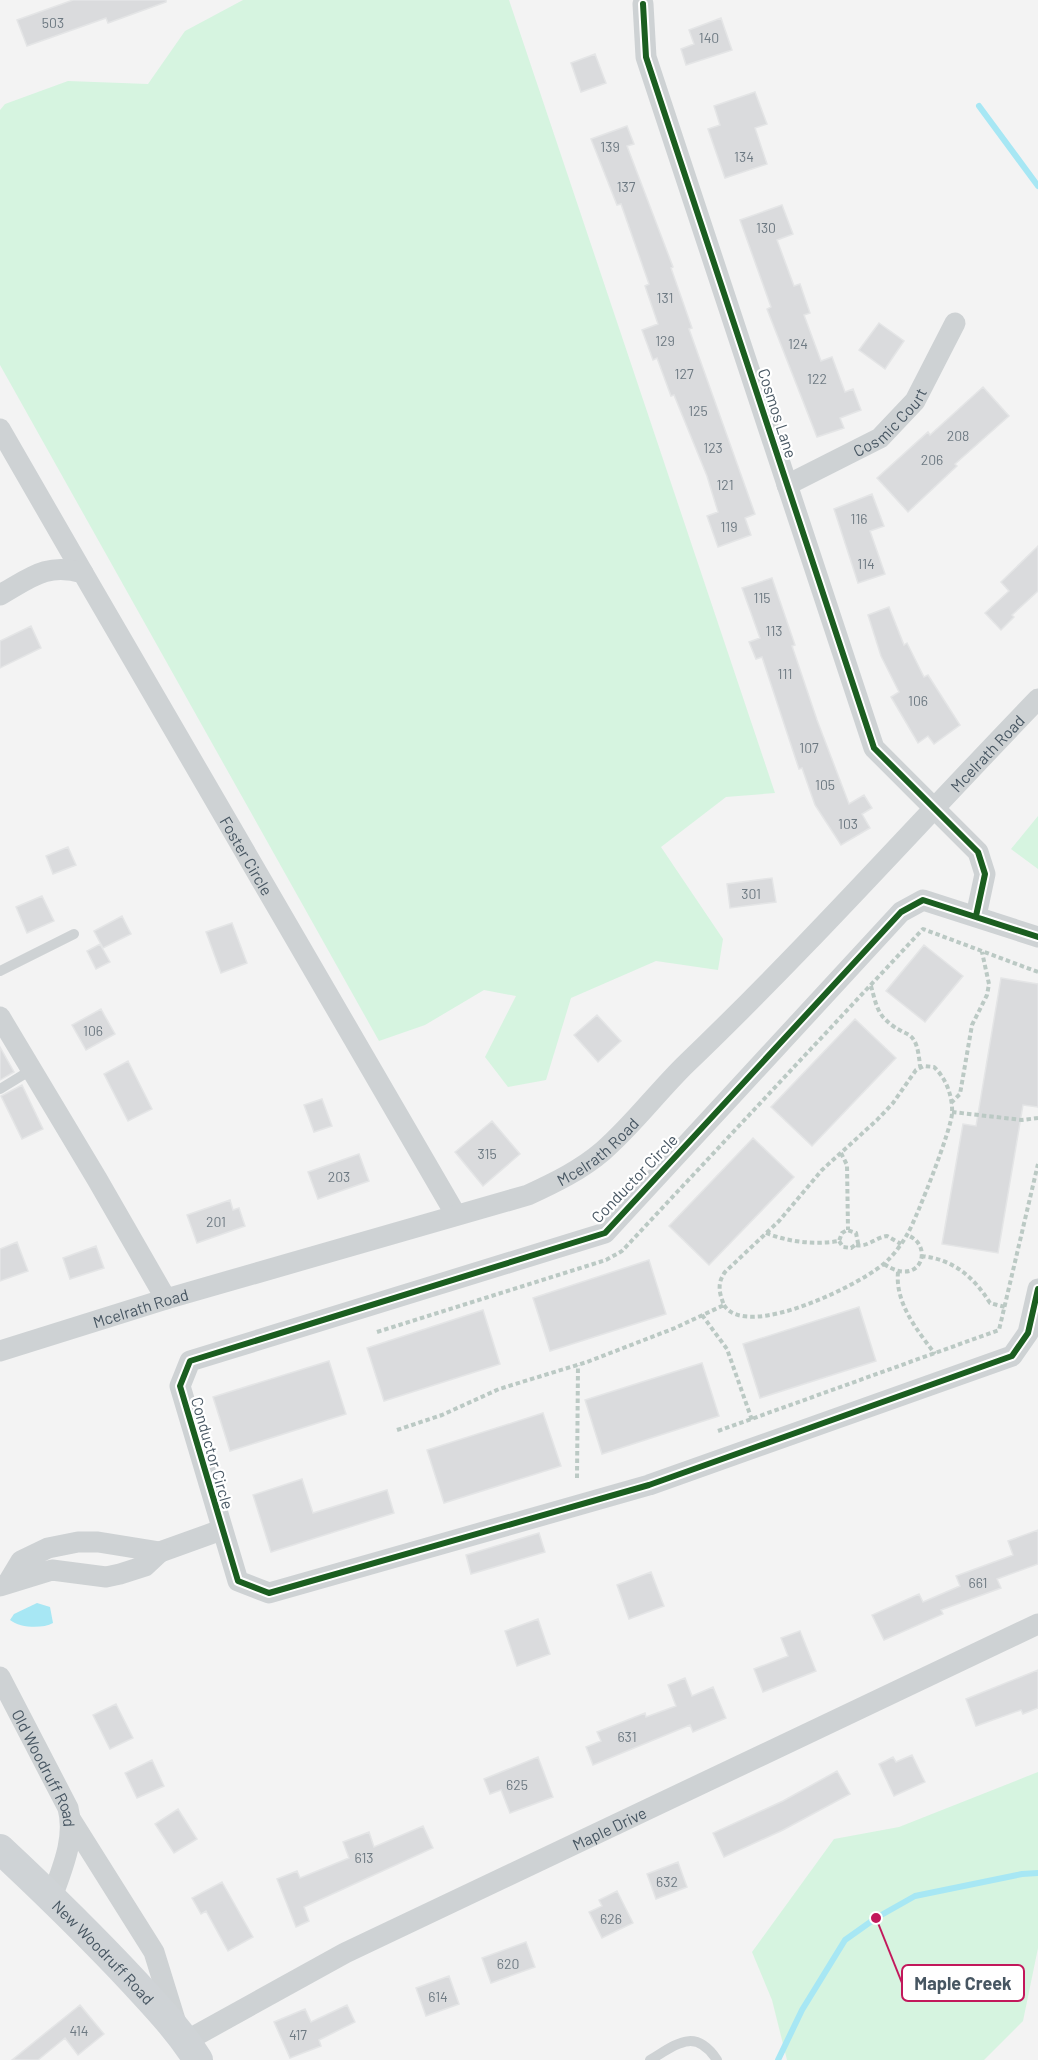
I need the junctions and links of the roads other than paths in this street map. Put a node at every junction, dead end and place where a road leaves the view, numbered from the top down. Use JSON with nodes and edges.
{"nodes":[{"id":1,"x":643,"y":4,"type":"dead end"},
{"id":2,"x":955,"y":323,"type":"dead end"},
{"id":3,"x":0,"y":429,"type":"edge"},
{"id":4,"x":787,"y":485,"type":"junction"},
{"id":5,"x":83,"y":573,"type":"junction"},
{"id":6,"x":0,"y":595,"type":"edge"},
{"id":7,"x":1038,"y":699,"type":"edge"},
{"id":8,"x":932,"y":808,"type":"junction"},
{"id":9,"x":976,"y":915,"type":"junction"},
{"id":10,"x":74,"y":934,"type":"dead end"},
{"id":11,"x":1038,"y":937,"type":"edge"},
{"id":12,"x":0,"y":971,"type":"edge"},
{"id":13,"x":0,"y":1017,"type":"edge"},
{"id":14,"x":31,"y":1070,"type":"junction"},
{"id":15,"x":0,"y":1089,"type":"edge"},
{"id":16,"x":456,"y":1215,"type":"junction"},
{"id":17,"x":1038,"y":1289,"type":"edge"},
{"id":18,"x":166,"y":1299,"type":"junction"},
{"id":19,"x":0,"y":1351,"type":"edge"},
{"id":20,"x":221,"y":1530,"type":"junction"},
{"id":21,"x":160,"y":1552,"type":"junction"},
{"id":22,"x":5,"y":1584,"type":"edge"},
{"id":23,"x":1038,"y":1624,"type":"edge"},
{"id":24,"x":0,"y":1677,"type":"edge"},
{"id":25,"x":71,"y":1820,"type":"junction"},
{"id":26,"x":0,"y":1849,"type":"edge"},
{"id":27,"x":52,"y":1897,"type":"junction"},
{"id":28,"x":188,"y":2044,"type":"edge"},
{"id":29,"x":650,"y":2060,"type":"edge"},
{"id":30,"x":717,"y":2060,"type":"edge"}],
"edges":[{"from":1,"to":4,"type":"street","name":"Cosmos Lane"},
{"from":2,"to":4,"type":"street","name":"Cosmic Court"},
{"from":3,"to":5,"type":"street","name":"Foster Circle"},
{"from":4,"to":8,"type":"street","name":"Cosmos Lane"},
{"from":5,"to":6,"type":"street"},
{"from":5,"to":16,"type":"street","name":"Foster Circle"},
{"from":7,"to":8,"type":"street","name":"Mcelrath Road"},
{"from":8,"to":9,"type":"street"},
{"from":8,"to":16,"type":"street","name":"Mcelrath Road"},
{"from":9,"to":11,"type":"street","name":"Conductor Circle"},
{"from":9,"to":20,"type":"street","name":"Conductor Circle"},
{"from":10,"to":12,"type":"lane"},
{"from":13,"to":14,"type":"street"},
{"from":14,"to":15,"type":"lane"},
{"from":14,"to":18,"type":"street"},
{"from":16,"to":18,"type":"street","name":"Mcelrath Road"},
{"from":17,"to":20,"type":"street","name":"Conductor Circle"},
{"from":18,"to":19,"type":"street","name":"Mcelrath Road"},
{"from":20,"to":21,"type":"street"},
{"from":21,"to":22,"type":"street"},
{"from":21,"to":22,"type":"street"},
{"from":23,"to":28,"type":"street","name":"Maple Drive"},
{"from":24,"to":25,"type":"street","name":"Old Woodruff Road"},
{"from":25,"to":27,"type":"street","name":"Old Woodruff Road"},
{"from":25,"to":28,"type":"street"},
{"from":26,"to":27,"type":"main road","name":"New Woodruff Road"},
{"from":27,"to":28,"type":"main road","name":"New Woodruff Road"},
{"from":29,"to":30,"type":"lane"}]}
